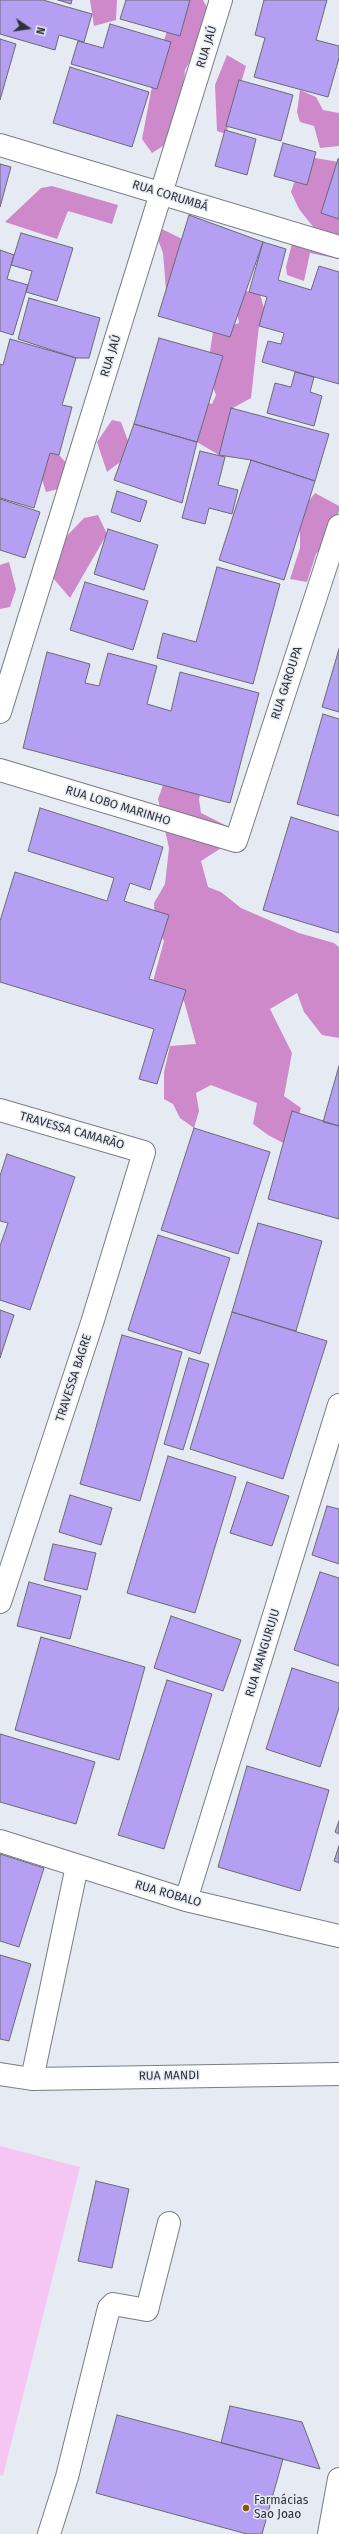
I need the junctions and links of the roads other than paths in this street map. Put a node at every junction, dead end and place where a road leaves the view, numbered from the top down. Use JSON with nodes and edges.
{"nodes":[{"id":1,"x":221,"y":0,"type":"edge"},
{"id":2,"x":0,"y":145,"type":"edge"},
{"id":3,"x":162,"y":194,"type":"junction"},
{"id":4,"x":339,"y":247,"type":"edge"},
{"id":5,"x":339,"y":526,"type":"edge"},
{"id":6,"x":0,"y":712,"type":"edge"},
{"id":7,"x":0,"y":770,"type":"edge"},
{"id":8,"x":236,"y":841,"type":"joint"},
{"id":9,"x":0,"y":1110,"type":"edge"},
{"id":10,"x":144,"y":1152,"type":"joint"},
{"id":11,"x":339,"y":1405,"type":"edge"},
{"id":12,"x":0,"y":1602,"type":"edge"},
{"id":13,"x":0,"y":1841,"type":"edge"},
{"id":14,"x":77,"y":1866,"type":"junction"},
{"id":15,"x":186,"y":1900,"type":"junction"},
{"id":16,"x":339,"y":1936,"type":"edge"},
{"id":17,"x":0,"y":2074,"type":"edge"},
{"id":18,"x":339,"y":2074,"type":"edge"},
{"id":19,"x":32,"y":2079,"type":"junction"},
{"id":20,"x":169,"y":2223,"type":"dead end"},
{"id":21,"x":339,"y":2479,"type":"edge"},
{"id":22,"x":49,"y":2534,"type":"edge"},
{"id":23,"x":329,"y":2534,"type":"edge"}],
"edges":[{"from":1,"to":3,"type":"street","name":"RUA JAÚ"},
{"from":2,"to":3,"type":"street","name":"RUA CORUMBÁ"},
{"from":3,"to":4,"type":"street","name":"RUA CORUMBÁ"},
{"from":3,"to":6,"type":"street","name":"RUA JAÚ"},
{"from":5,"to":8,"type":"street","name":"RUA GAROUPA"},
{"from":7,"to":8,"type":"street","name":"RUA LOBO MARINHO"},
{"from":9,"to":10,"type":"street","name":"TRAVESSA CAMARÃO"},
{"from":10,"to":12,"type":"street","name":"TRAVESSA BAGRE"},
{"from":11,"to":15,"type":"street","name":"RUA MANGURUJU"},
{"from":13,"to":14,"type":"street","name":"RUA ROBALO"},
{"from":14,"to":15,"type":"street","name":"RUA ROBALO"},
{"from":14,"to":19,"type":"street"},
{"from":15,"to":16,"type":"street","name":"RUA ROBALO"},
{"from":17,"to":19,"type":"street","name":"RUA MANDI"},
{"from":18,"to":19,"type":"street","name":"RUA MANDI"},
{"from":20,"to":22,"type":"street"},
{"from":21,"to":23,"type":"street"}]}
